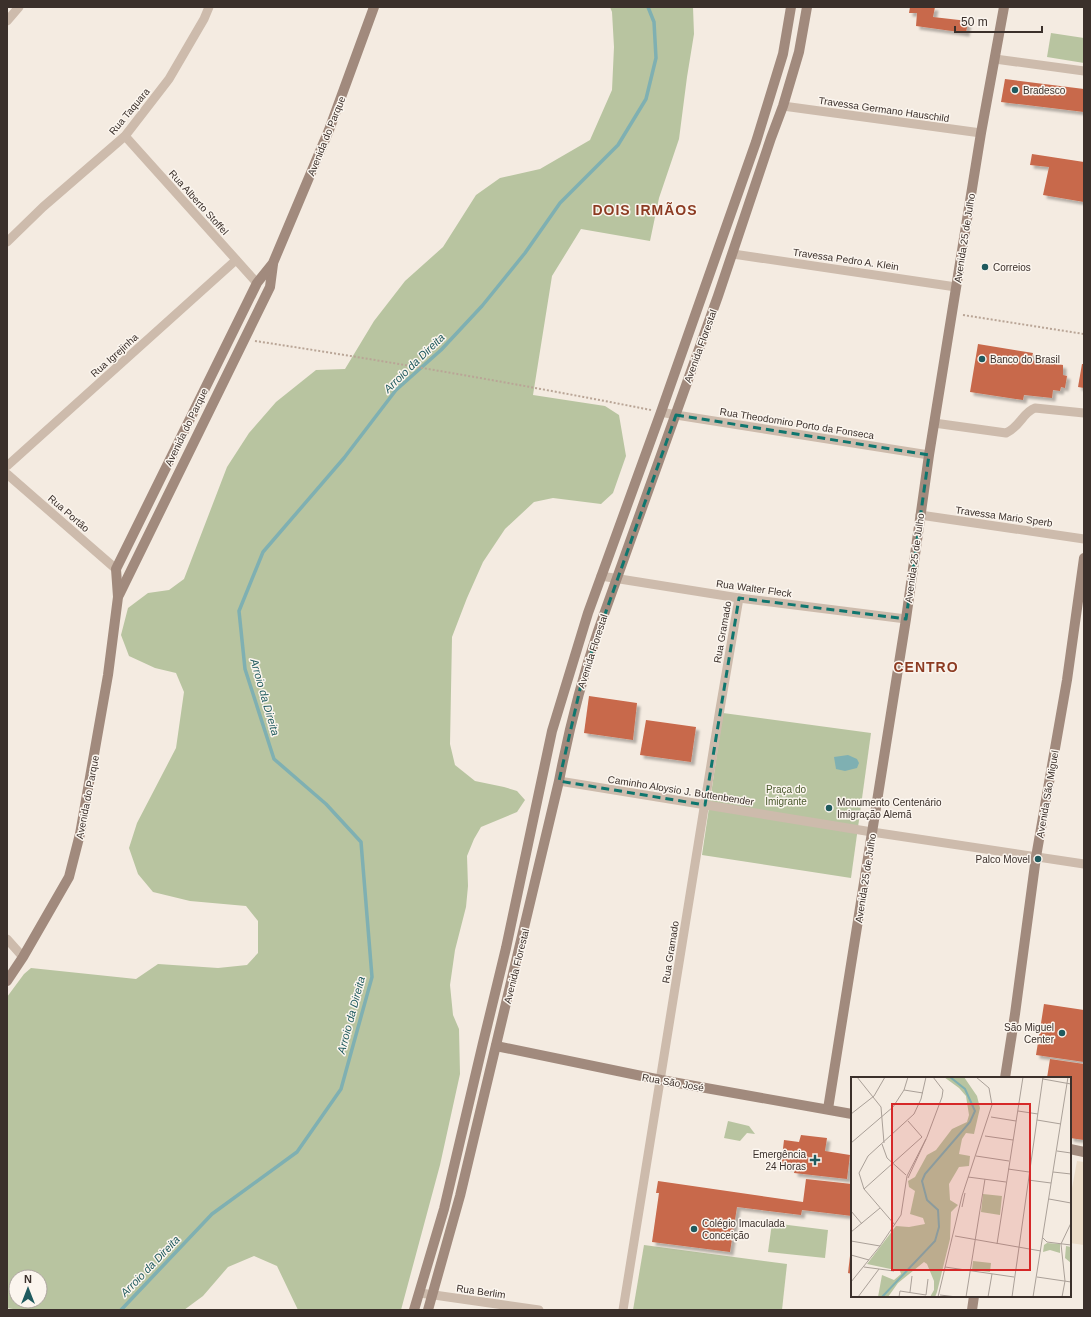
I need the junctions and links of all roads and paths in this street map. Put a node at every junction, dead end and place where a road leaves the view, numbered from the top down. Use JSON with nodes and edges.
{"nodes":[{"id":1,"x":18,"y":7,"type":"edge"},
{"id":2,"x":209,"y":7,"type":"edge"},
{"id":3,"x":374,"y":7,"type":"edge"},
{"id":4,"x":791,"y":7,"type":"edge"},
{"id":5,"x":807,"y":7,"type":"edge"},
{"id":6,"x":1004,"y":7,"type":"edge"},
{"id":7,"x":7,"y":21,"type":"edge"},
{"id":8,"x":995,"y":59,"type":"junction"},
{"id":9,"x":1084,"y":71,"type":"edge"},
{"id":10,"x":783,"y":106,"type":"junction"},
{"id":11,"x":981,"y":133,"type":"junction"},
{"id":12,"x":125,"y":136,"type":"junction"},
{"id":13,"x":7,"y":242,"type":"edge"},
{"id":14,"x":733,"y":254,"type":"junction"},
{"id":15,"x":236,"y":260,"type":"junction"},
{"id":16,"x":273,"y":263,"type":"junction"},
{"id":17,"x":258,"y":283,"type":"junction"},
{"id":18,"x":956,"y":287,"type":"junction"},
{"id":19,"x":704,"y":291,"type":"junction"},
{"id":20,"x":718,"y":296,"type":"junction"},
{"id":21,"x":952,"y":314,"type":"junction"},
{"id":22,"x":1084,"y":334,"type":"edge"},
{"id":23,"x":244,"y":339,"type":"junction"},
{"id":24,"x":661,"y":412,"type":"junction"},
{"id":25,"x":1084,"y":413,"type":"edge"},
{"id":26,"x":676,"y":415,"type":"junction"},
{"id":27,"x":934,"y":423,"type":"junction"},
{"id":28,"x":929,"y":455,"type":"junction"},
{"id":29,"x":7,"y":466,"type":"edge"},
{"id":30,"x":7,"y":474,"type":"edge"},
{"id":31,"x":920,"y":515,"type":"junction"},
{"id":32,"x":1084,"y":539,"type":"edge"},
{"id":33,"x":1084,"y":558,"type":"edge"},
{"id":34,"x":116,"y":569,"type":"junction"},
{"id":35,"x":601,"y":576,"type":"junction"},
{"id":36,"x":616,"y":578,"type":"junction"},
{"id":37,"x":118,"y":597,"type":"junction"},
{"id":38,"x":739,"y":598,"type":"junction"},
{"id":39,"x":1081,"y":605,"type":"edge"},
{"id":40,"x":906,"y":618,"type":"junction"},
{"id":41,"x":559,"y":781,"type":"junction"},
{"id":42,"x":705,"y":805,"type":"junction"},
{"id":43,"x":872,"y":832,"type":"junction"},
{"id":44,"x":1036,"y":857,"type":"junction"},
{"id":45,"x":1084,"y":864,"type":"edge"},
{"id":46,"x":7,"y":939,"type":"edge"},
{"id":47,"x":24,"y":957,"type":"junction"},
{"id":48,"x":7,"y":980,"type":"edge"},
{"id":49,"x":496,"y":1046,"type":"junction"},
{"id":50,"x":1005,"y":1077,"type":"edge"},
{"id":51,"x":660,"y":1080,"type":"junction"},
{"id":52,"x":828,"y":1110,"type":"junction"},
{"id":53,"x":851,"y":1114,"type":"edge"},
{"id":54,"x":1071,"y":1149,"type":"edge"},
{"id":55,"x":1084,"y":1152,"type":"edge"},
{"id":56,"x":420,"y":1293,"type":"junction"},
{"id":57,"x":432,"y":1295,"type":"junction"},
{"id":58,"x":974,"y":1297,"type":"edge"},
{"id":59,"x":414,"y":1310,"type":"edge"},
{"id":60,"x":428,"y":1310,"type":"edge"},
{"id":61,"x":539,"y":1310,"type":"edge"},
{"id":62,"x":623,"y":1310,"type":"edge"},
{"id":63,"x":972,"y":1310,"type":"edge"}],
"edges":[{"from":1,"to":7,"type":"street"},
{"from":2,"to":12,"type":"street","name":"Rua Taquara"},
{"from":3,"to":16,"type":"main road","name":"Avenida do Parque"},
{"from":4,"to":19,"type":"main road","name":"Avenida Florestal"},
{"from":5,"to":10,"type":"main road","name":"Avenida Florestal"},
{"from":6,"to":8,"type":"main road","name":"Avenida 25 de Julho"},
{"from":8,"to":9,"type":"street"},
{"from":8,"to":11,"type":"main road","name":"Avenida 25 de Julho"},
{"from":10,"to":11,"type":"street","name":"Travessa Germano Hauschild"},
{"from":10,"to":14,"type":"main road","name":"Avenida Florestal"},
{"from":11,"to":18,"type":"main road","name":"Avenida 25 de Julho"},
{"from":12,"to":13,"type":"street","name":"Rua Taquara"},
{"from":12,"to":15,"type":"street","name":"Rua Alberto Stoffel"},
{"from":14,"to":18,"type":"street","name":"Travessa Pedro A. Klein"},
{"from":14,"to":20,"type":"main road","name":"Avenida Florestal"},
{"from":15,"to":17,"type":"street","name":"Rua Alberto Stoffel"},
{"from":15,"to":29,"type":"street","name":"Rua Igrejinha"},
{"from":16,"to":17,"type":"main road","name":"Avenida do Parque"},
{"from":16,"to":23,"type":"main road","name":"Avenida do Parque"},
{"from":17,"to":34,"type":"main road","name":"Avenida do Parque"},
{"from":18,"to":21,"type":"main road","name":"Avenida 25 de Julho"},
{"from":19,"to":20,"type":"main road"},
{"from":19,"to":24,"type":"main road","name":"Avenida Florestal"},
{"from":20,"to":26,"type":"main road","name":"Avenida Florestal"},
{"from":21,"to":22,"type":"path"},
{"from":21,"to":27,"type":"main road","name":"Avenida 25 de Julho"},
{"from":23,"to":24,"type":"path"},
{"from":23,"to":37,"type":"main road","name":"Avenida do Parque"},
{"from":24,"to":26,"type":"street","name":"Rua Theodomiro Porto da Fonseca"},
{"from":24,"to":35,"type":"main road","name":"Avenida Florestal"},
{"from":25,"to":27,"type":"street"},
{"from":26,"to":28,"type":"street","name":"Rua Theodomiro Porto da Fonseca"},
{"from":26,"to":36,"type":"main road","name":"Avenida Florestal"},
{"from":27,"to":28,"type":"main road","name":"Avenida 25 de Julho"},
{"from":28,"to":31,"type":"main road","name":"Avenida 25 de Julho"},
{"from":30,"to":34,"type":"street","name":"Rua Portão"},
{"from":31,"to":32,"type":"street","name":"Travessa Mario Sperb"},
{"from":31,"to":40,"type":"main road","name":"Avenida 25 de Julho"},
{"from":33,"to":39,"type":"main road","name":"Avenida São Miguel"},
{"from":34,"to":37,"type":"main road","name":"Avenida do Parque"},
{"from":35,"to":36,"type":"street","name":"Rua Walter Fleck"},
{"from":35,"to":56,"type":"main road","name":"Avenida Florestal"},
{"from":36,"to":38,"type":"street","name":"Rua Walter Fleck"},
{"from":36,"to":41,"type":"main road","name":"Avenida Florestal"},
{"from":37,"to":47,"type":"main road","name":"Avenida do Parque"},
{"from":38,"to":40,"type":"street","name":"Rua Walter Fleck"},
{"from":38,"to":42,"type":"street","name":"Rua Gramado"},
{"from":39,"to":44,"type":"main road","name":"Avenida São Miguel"},
{"from":40,"to":43,"type":"main road","name":"Avenida 25 de Julho"},
{"from":41,"to":42,"type":"street","name":"Caminho Aloysio J. Buttenbender"},
{"from":41,"to":49,"type":"main road","name":"Avenida Florestal"},
{"from":42,"to":43,"type":"street","name":"Caminho Aloysio J. Buttenbender"},
{"from":42,"to":51,"type":"street","name":"Rua Gramado"},
{"from":43,"to":44,"type":"street","name":"Caminho Aloysio J. Buttenbender"},
{"from":43,"to":52,"type":"main road","name":"Avenida 25 de Julho"},
{"from":44,"to":45,"type":"street","name":"Caminho Aloysio J. Buttenbender"},
{"from":44,"to":50,"type":"main road","name":"Avenida São Miguel"},
{"from":46,"to":47,"type":"street"},
{"from":47,"to":48,"type":"main road","name":"Avenida do Parque"},
{"from":49,"to":51,"type":"main road","name":"Rua São José"},
{"from":49,"to":57,"type":"main road","name":"Avenida Florestal"},
{"from":51,"to":52,"type":"main road","name":"Rua São José"},
{"from":51,"to":62,"type":"street","name":"Rua Gramado"},
{"from":52,"to":53,"type":"main road","name":"Rua São José"},
{"from":54,"to":55,"type":"main road"},
{"from":56,"to":57,"type":"street","name":"Rua Berlim"},
{"from":56,"to":59,"type":"main road","name":"Avenida Florestal"},
{"from":57,"to":60,"type":"main road","name":"Avenida Florestal"},
{"from":57,"to":61,"type":"street","name":"Rua Berlim"},
{"from":58,"to":63,"type":"main road"}]}
